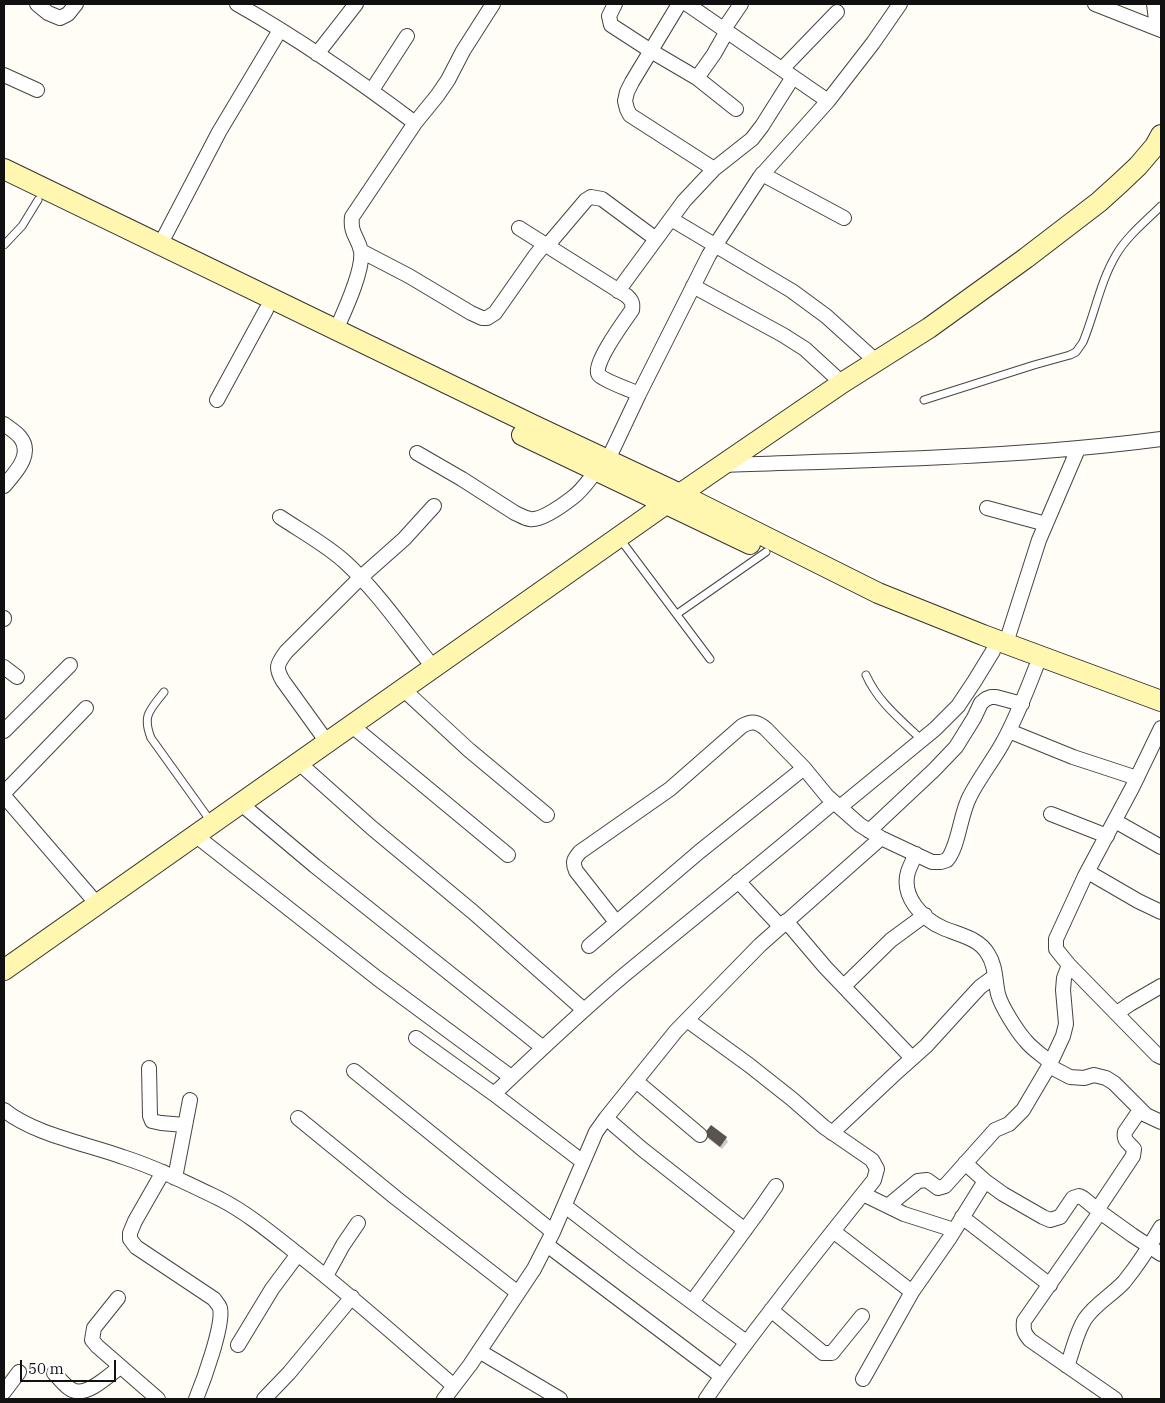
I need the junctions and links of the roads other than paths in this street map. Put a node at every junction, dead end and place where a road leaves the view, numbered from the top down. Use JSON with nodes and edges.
{"nodes":[{"id":1,"x":36,"y":4,"type":"edge"},
{"id":2,"x":76,"y":4,"type":"edge"},
{"id":3,"x":356,"y":4,"type":"edge"},
{"id":4,"x":493,"y":4,"type":"edge"},
{"id":5,"x":616,"y":4,"type":"edge"},
{"id":6,"x":679,"y":4,"type":"edge"},
{"id":7,"x":687,"y":4,"type":"edge"},
{"id":8,"x":741,"y":4,"type":"edge"},
{"id":9,"x":900,"y":4,"type":"edge"},
{"id":10,"x":1095,"y":4,"type":"edge"},
{"id":11,"x":1154,"y":4,"type":"edge"},
{"id":12,"x":244,"y":6,"type":"edge"},
{"id":13,"x":837,"y":12,"type":"dead end"},
{"id":14,"x":1159,"y":29,"type":"edge"},
{"id":15,"x":280,"y":30,"type":"junction"},
{"id":16,"x":726,"y":30,"type":"junction"},
{"id":17,"x":407,"y":36,"type":"dead end"},
{"id":18,"x":651,"y":50,"type":"junction"},
{"id":19,"x":317,"y":54,"type":"junction"},
{"id":20,"x":787,"y":73,"type":"junction"},
{"id":21,"x":4,"y":75,"type":"edge"},
{"id":22,"x":697,"y":78,"type":"junction"},
{"id":23,"x":37,"y":90,"type":"dead end"},
{"id":24,"x":372,"y":90,"type":"junction"},
{"id":25,"x":828,"y":101,"type":"junction"},
{"id":26,"x":736,"y":109,"type":"dead end"},
{"id":27,"x":415,"y":123,"type":"junction"},
{"id":28,"x":1159,"y":143,"type":"edge"},
{"id":29,"x":4,"y":169,"type":"edge"},
{"id":30,"x":714,"y":169,"type":"junction"},
{"id":31,"x":762,"y":174,"type":"junction"},
{"id":32,"x":4,"y":183,"type":"edge"},
{"id":33,"x":38,"y":200,"type":"junction"},
{"id":34,"x":1161,"y":206,"type":"edge"},
{"id":35,"x":844,"y":218,"type":"dead end"},
{"id":36,"x":671,"y":219,"type":"junction"},
{"id":37,"x":519,"y":228,"type":"dead end"},
{"id":38,"x":656,"y":239,"type":"junction"},
{"id":39,"x":4,"y":245,"type":"edge"},
{"id":40,"x":160,"y":245,"type":"junction"},
{"id":41,"x":715,"y":245,"type":"junction"},
{"id":42,"x":546,"y":246,"type":"junction"},
{"id":43,"x":361,"y":251,"type":"junction"},
{"id":44,"x":693,"y":286,"type":"junction"},
{"id":45,"x":618,"y":291,"type":"junction"},
{"id":46,"x":266,"y":310,"type":"junction"},
{"id":47,"x":336,"y":330,"type":"junction"},
{"id":48,"x":878,"y":362,"type":"junction"},
{"id":49,"x":842,"y":383,"type":"junction"},
{"id":50,"x":639,"y":394,"type":"junction"},
{"id":51,"x":217,"y":400,"type":"dead end"},
{"id":52,"x":924,"y":400,"type":"dead end"},
{"id":53,"x":4,"y":424,"type":"edge"},
{"id":54,"x":1161,"y":439,"type":"edge"},
{"id":55,"x":1078,"y":449,"type":"junction"},
{"id":56,"x":417,"y":453,"type":"dead end"},
{"id":57,"x":723,"y":465,"type":"junction"},
{"id":58,"x":602,"y":468,"type":"junction"},
{"id":59,"x":4,"y":486,"type":"edge"},
{"id":60,"x":672,"y":499,"type":"junction"},
{"id":61,"x":434,"y":506,"type":"dead end"},
{"id":62,"x":987,"y":508,"type":"dead end"},
{"id":63,"x":280,"y":517,"type":"dead end"},
{"id":64,"x":1046,"y":524,"type":"junction"},
{"id":65,"x":619,"y":536,"type":"junction"},
{"id":66,"x":766,"y":552,"type":"junction"},
{"id":67,"x":360,"y":578,"type":"junction"},
{"id":68,"x":677,"y":614,"type":"junction"},
{"id":69,"x":999,"y":647,"type":"junction"},
{"id":70,"x":710,"y":659,"type":"dead end"},
{"id":71,"x":70,"y":665,"type":"dead end"},
{"id":72,"x":4,"y":667,"type":"edge"},
{"id":73,"x":433,"y":667,"type":"junction"},
{"id":74,"x":1036,"y":667,"type":"junction"},
{"id":75,"x":866,"y":675,"type":"dead end"},
{"id":76,"x":17,"y":677,"type":"dead end"},
{"id":77,"x":403,"y":689,"type":"junction"},
{"id":78,"x":164,"y":692,"type":"dead end"},
{"id":79,"x":1161,"y":701,"type":"edge"},
{"id":80,"x":1022,"y":704,"type":"junction"},
{"id":81,"x":86,"y":708,"type":"dead end"},
{"id":82,"x":1161,"y":713,"type":"edge"},
{"id":83,"x":351,"y":725,"type":"junction"},
{"id":84,"x":1161,"y":728,"type":"edge"},
{"id":85,"x":4,"y":731,"type":"edge"},
{"id":86,"x":1009,"y":731,"type":"junction"},
{"id":87,"x":922,"y":740,"type":"junction"},
{"id":88,"x":327,"y":742,"type":"junction"},
{"id":89,"x":298,"y":762,"type":"junction"},
{"id":90,"x":804,"y":768,"type":"junction"},
{"id":91,"x":1137,"y":778,"type":"junction"},
{"id":92,"x":4,"y":795,"type":"edge"},
{"id":93,"x":240,"y":803,"type":"junction"},
{"id":94,"x":837,"y":805,"type":"junction"},
{"id":95,"x":1051,"y":814,"type":"dead end"},
{"id":96,"x":547,"y":815,"type":"dead end"},
{"id":97,"x":1115,"y":821,"type":"junction"},
{"id":98,"x":212,"y":823,"type":"junction"},
{"id":99,"x":875,"y":834,"type":"junction"},
{"id":100,"x":195,"y":835,"type":"junction"},
{"id":101,"x":1107,"y":836,"type":"junction"},
{"id":102,"x":1161,"y":847,"type":"edge"},
{"id":103,"x":916,"y":854,"type":"junction"},
{"id":104,"x":508,"y":856,"type":"dead end"},
{"id":105,"x":1088,"y":872,"type":"junction"},
{"id":106,"x":738,"y":881,"type":"junction"},
{"id":107,"x":97,"y":904,"type":"junction"},
{"id":108,"x":1161,"y":912,"type":"edge"},
{"id":109,"x":925,"y":915,"type":"junction"},
{"id":110,"x":616,"y":922,"type":"junction"},
{"id":111,"x":783,"y":924,"type":"junction"},
{"id":112,"x":589,"y":946,"type":"dead end"},
{"id":113,"x":1069,"y":965,"type":"junction"},
{"id":114,"x":4,"y":970,"type":"edge"},
{"id":115,"x":995,"y":976,"type":"junction"},
{"id":116,"x":844,"y":986,"type":"junction"},
{"id":117,"x":1161,"y":986,"type":"edge"},
{"id":118,"x":584,"y":1010,"type":"junction"},
{"id":119,"x":1117,"y":1013,"type":"junction"},
{"id":120,"x":687,"y":1020,"type":"junction"},
{"id":121,"x":416,"y":1038,"type":"dead end"},
{"id":122,"x":542,"y":1047,"type":"junction"},
{"id":123,"x":1161,"y":1057,"type":"edge"},
{"id":124,"x":912,"y":1058,"type":"junction"},
{"id":125,"x":1050,"y":1064,"type":"junction"},
{"id":126,"x":149,"y":1068,"type":"dead end"},
{"id":127,"x":354,"y":1071,"type":"dead end"},
{"id":128,"x":512,"y":1077,"type":"junction"},
{"id":129,"x":636,"y":1080,"type":"junction"},
{"id":130,"x":494,"y":1094,"type":"junction"},
{"id":131,"x":190,"y":1100,"type":"dead end"},
{"id":132,"x":4,"y":1110,"type":"edge"},
{"id":133,"x":1140,"y":1110,"type":"junction"},
{"id":134,"x":298,"y":1118,"type":"dead end"},
{"id":135,"x":606,"y":1118,"type":"junction"},
{"id":136,"x":1161,"y":1122,"type":"edge"},
{"id":137,"x":185,"y":1126,"type":"junction"},
{"id":138,"x":832,"y":1133,"type":"junction"},
{"id":139,"x":700,"y":1135,"type":"dead end"},
{"id":140,"x":583,"y":1162,"type":"junction"},
{"id":141,"x":965,"y":1163,"type":"junction"},
{"id":142,"x":169,"y":1175,"type":"junction"},
{"id":143,"x":985,"y":1181,"type":"junction"},
{"id":144,"x":776,"y":1186,"type":"dead end"},
{"id":145,"x":863,"y":1194,"type":"junction"},
{"id":146,"x":565,"y":1206,"type":"junction"},
{"id":147,"x":888,"y":1206,"type":"junction"},
{"id":148,"x":1099,"y":1211,"type":"junction"},
{"id":149,"x":962,"y":1217,"type":"junction"},
{"id":150,"x":358,"y":1223,"type":"dead end"},
{"id":151,"x":1161,"y":1227,"type":"edge"},
{"id":152,"x":745,"y":1230,"type":"junction"},
{"id":153,"x":954,"y":1230,"type":"junction"},
{"id":154,"x":833,"y":1231,"type":"junction"},
{"id":155,"x":550,"y":1239,"type":"junction"},
{"id":156,"x":1155,"y":1250,"type":"edge"},
{"id":157,"x":298,"y":1254,"type":"junction"},
{"id":158,"x":326,"y":1276,"type":"junction"},
{"id":159,"x":1050,"y":1285,"type":"junction"},
{"id":160,"x":912,"y":1292,"type":"junction"},
{"id":161,"x":518,"y":1293,"type":"junction"},
{"id":162,"x":352,"y":1297,"type":"junction"},
{"id":163,"x":118,"y":1298,"type":"dead end"},
{"id":164,"x":692,"y":1302,"type":"junction"},
{"id":165,"x":772,"y":1310,"type":"junction"},
{"id":166,"x":862,"y":1316,"type":"dead end"},
{"id":167,"x":746,"y":1342,"type":"junction"},
{"id":168,"x":238,"y":1345,"type":"dead end"},
{"id":169,"x":479,"y":1351,"type":"junction"},
{"id":170,"x":1067,"y":1366,"type":"junction"},
{"id":171,"x":120,"y":1367,"type":"junction"},
{"id":172,"x":20,"y":1372,"type":"dead end"},
{"id":173,"x":54,"y":1372,"type":"dead end"},
{"id":174,"x":721,"y":1376,"type":"junction"},
{"id":175,"x":863,"y":1379,"type":"dead end"},
{"id":176,"x":454,"y":1386,"type":"junction"},
{"id":177,"x":4,"y":1392,"type":"edge"},
{"id":178,"x":158,"y":1399,"type":"edge"},
{"id":179,"x":196,"y":1399,"type":"edge"},
{"id":180,"x":264,"y":1399,"type":"edge"},
{"id":181,"x":444,"y":1399,"type":"edge"},
{"id":182,"x":560,"y":1399,"type":"edge"},
{"id":183,"x":706,"y":1399,"type":"edge"},
{"id":184,"x":1115,"y":1399,"type":"edge"}],
"edges":[{"from":1,"to":2,"type":"street"},
{"from":3,"to":19,"type":"street"},
{"from":4,"to":27,"type":"street"},
{"from":5,"to":18,"type":"street"},
{"from":6,"to":18,"type":"street"},
{"from":7,"to":16,"type":"street"},
{"from":8,"to":16,"type":"street"},
{"from":9,"to":25,"type":"street"},
{"from":10,"to":14,"type":"street"},
{"from":11,"to":14,"type":"street"},
{"from":12,"to":15,"type":"street"},
{"from":13,"to":20,"type":"street"},
{"from":15,"to":19,"type":"street"},
{"from":15,"to":40,"type":"street"},
{"from":16,"to":20,"type":"street"},
{"from":16,"to":22,"type":"street"},
{"from":17,"to":24,"type":"street"},
{"from":18,"to":22,"type":"street"},
{"from":18,"to":30,"type":"street"},
{"from":19,"to":24,"type":"street"},
{"from":20,"to":25,"type":"street"},
{"from":20,"to":30,"type":"street"},
{"from":21,"to":23,"type":"street"},
{"from":22,"to":26,"type":"street"},
{"from":24,"to":27,"type":"street"},
{"from":25,"to":31,"type":"street"},
{"from":27,"to":43,"type":"street"},
{"from":28,"to":48,"type":"street"},
{"from":29,"to":40,"type":"street"},
{"from":30,"to":36,"type":"street"},
{"from":31,"to":35,"type":"street"},
{"from":31,"to":41,"type":"street"},
{"from":32,"to":33,"type":"street"},
{"from":33,"to":39,"type":"lane"},
{"from":33,"to":46,"type":"street"},
{"from":34,"to":52,"type":"lane"},
{"from":36,"to":38,"type":"street"},
{"from":36,"to":41,"type":"street"},
{"from":37,"to":42,"type":"street"},
{"from":38,"to":42,"type":"street"},
{"from":38,"to":45,"type":"street"},
{"from":40,"to":47,"type":"street"},
{"from":41,"to":44,"type":"street"},
{"from":41,"to":48,"type":"street"},
{"from":42,"to":43,"type":"street"},
{"from":42,"to":45,"type":"street"},
{"from":43,"to":47,"type":"street"},
{"from":44,"to":49,"type":"street"},
{"from":44,"to":50,"type":"street"},
{"from":45,"to":50,"type":"street"},
{"from":46,"to":51,"type":"street"},
{"from":46,"to":58,"type":"street"},
{"from":47,"to":58,"type":"street"},
{"from":48,"to":49,"type":"street"},
{"from":49,"to":57,"type":"street"},
{"from":50,"to":58,"type":"street"},
{"from":53,"to":59,"type":"street"},
{"from":54,"to":55,"type":"street"},
{"from":55,"to":57,"type":"street"},
{"from":55,"to":64,"type":"street"},
{"from":56,"to":58,"type":"street"},
{"from":57,"to":60,"type":"street"},
{"from":58,"to":60,"type":"street"},
{"from":60,"to":65,"type":"street"},
{"from":60,"to":66,"type":"street"},
{"from":60,"to":69,"type":"street"},
{"from":61,"to":67,"type":"street"},
{"from":62,"to":64,"type":"street"},
{"from":63,"to":67,"type":"street"},
{"from":64,"to":69,"type":"street"},
{"from":65,"to":68,"type":"lane"},
{"from":65,"to":73,"type":"street"},
{"from":66,"to":68,"type":"lane"},
{"from":66,"to":69,"type":"street"},
{"from":67,"to":73,"type":"street"},
{"from":67,"to":88,"type":"street"},
{"from":68,"to":70,"type":"lane"},
{"from":69,"to":74,"type":"street"},
{"from":69,"to":79,"type":"street"},
{"from":69,"to":87,"type":"street"},
{"from":71,"to":85,"type":"street"},
{"from":72,"to":76,"type":"street"},
{"from":73,"to":77,"type":"street"},
{"from":74,"to":80,"type":"street"},
{"from":74,"to":82,"type":"street"},
{"from":75,"to":87,"type":"lane"},
{"from":77,"to":83,"type":"street"},
{"from":77,"to":96,"type":"street"},
{"from":78,"to":98,"type":"lane"},
{"from":80,"to":86,"type":"street"},
{"from":80,"to":99,"type":"street"},
{"from":81,"to":92,"type":"street"},
{"from":83,"to":88,"type":"street"},
{"from":83,"to":104,"type":"street"},
{"from":84,"to":91,"type":"street"},
{"from":86,"to":91,"type":"street"},
{"from":86,"to":103,"type":"street"},
{"from":87,"to":94,"type":"street"},
{"from":88,"to":89,"type":"street"},
{"from":89,"to":93,"type":"street"},
{"from":89,"to":118,"type":"street"},
{"from":90,"to":94,"type":"street"},
{"from":90,"to":110,"type":"street"},
{"from":90,"to":110,"type":"street"},
{"from":91,"to":97,"type":"street"},
{"from":92,"to":107,"type":"street"},
{"from":93,"to":98,"type":"street"},
{"from":93,"to":122,"type":"street"},
{"from":94,"to":99,"type":"street"},
{"from":94,"to":106,"type":"street"},
{"from":95,"to":101,"type":"street"},
{"from":97,"to":101,"type":"street"},
{"from":97,"to":102,"type":"street"},
{"from":98,"to":100,"type":"street"},
{"from":99,"to":103,"type":"street"},
{"from":99,"to":111,"type":"street"},
{"from":100,"to":107,"type":"street"},
{"from":100,"to":128,"type":"street"},
{"from":101,"to":105,"type":"street"},
{"from":103,"to":109,"type":"street"},
{"from":105,"to":108,"type":"street"},
{"from":105,"to":113,"type":"street"},
{"from":106,"to":111,"type":"street"},
{"from":106,"to":118,"type":"street"},
{"from":107,"to":114,"type":"street"},
{"from":109,"to":115,"type":"street"},
{"from":109,"to":116,"type":"street"},
{"from":110,"to":112,"type":"street"},
{"from":111,"to":116,"type":"street"},
{"from":111,"to":120,"type":"street"},
{"from":113,"to":119,"type":"street"},
{"from":113,"to":125,"type":"street"},
{"from":115,"to":124,"type":"street"},
{"from":115,"to":125,"type":"street"},
{"from":116,"to":124,"type":"street"},
{"from":117,"to":119,"type":"street"},
{"from":118,"to":122,"type":"street"},
{"from":119,"to":123,"type":"street"},
{"from":120,"to":129,"type":"street"},
{"from":120,"to":138,"type":"street"},
{"from":121,"to":130,"type":"street"},
{"from":122,"to":128,"type":"street"},
{"from":124,"to":138,"type":"street"},
{"from":125,"to":133,"type":"street"},
{"from":125,"to":141,"type":"street"},
{"from":126,"to":137,"type":"street"},
{"from":127,"to":155,"type":"street"},
{"from":128,"to":130,"type":"street"},
{"from":129,"to":135,"type":"street"},
{"from":129,"to":139,"type":"street"},
{"from":130,"to":140,"type":"street"},
{"from":131,"to":137,"type":"street"},
{"from":132,"to":142,"type":"street"},
{"from":133,"to":136,"type":"street"},
{"from":133,"to":148,"type":"street"},
{"from":134,"to":161,"type":"street"},
{"from":135,"to":140,"type":"street"},
{"from":135,"to":152,"type":"street"},
{"from":137,"to":142,"type":"street"},
{"from":138,"to":145,"type":"street"},
{"from":140,"to":146,"type":"street"},
{"from":141,"to":143,"type":"street"},
{"from":141,"to":147,"type":"street"},
{"from":142,"to":157,"type":"street"},
{"from":142,"to":179,"type":"street"},
{"from":143,"to":148,"type":"street"},
{"from":143,"to":149,"type":"street"},
{"from":144,"to":152,"type":"street"},
{"from":145,"to":147,"type":"street"},
{"from":145,"to":154,"type":"street"},
{"from":146,"to":155,"type":"street"},
{"from":146,"to":164,"type":"street"},
{"from":147,"to":153,"type":"street"},
{"from":148,"to":156,"type":"street"},
{"from":148,"to":159,"type":"street"},
{"from":149,"to":153,"type":"street"},
{"from":149,"to":159,"type":"street"},
{"from":150,"to":158,"type":"street"},
{"from":151,"to":156,"type":"street"},
{"from":152,"to":164,"type":"street"},
{"from":153,"to":160,"type":"street"},
{"from":154,"to":160,"type":"street"},
{"from":154,"to":165,"type":"street"},
{"from":155,"to":161,"type":"street"},
{"from":155,"to":174,"type":"street"},
{"from":156,"to":170,"type":"street"},
{"from":157,"to":158,"type":"street"},
{"from":157,"to":168,"type":"street"},
{"from":158,"to":162,"type":"street"},
{"from":159,"to":170,"type":"street"},
{"from":160,"to":175,"type":"street"},
{"from":161,"to":169,"type":"street"},
{"from":162,"to":176,"type":"street"},
{"from":162,"to":180,"type":"street"},
{"from":163,"to":171,"type":"street"},
{"from":164,"to":167,"type":"street"},
{"from":165,"to":166,"type":"street"},
{"from":165,"to":167,"type":"street"},
{"from":167,"to":174,"type":"street"},
{"from":169,"to":176,"type":"street"},
{"from":169,"to":182,"type":"street"},
{"from":170,"to":184,"type":"street"},
{"from":171,"to":173,"type":"street"},
{"from":171,"to":178,"type":"street"},
{"from":172,"to":177,"type":"street"},
{"from":174,"to":183,"type":"street"},
{"from":176,"to":181,"type":"street"}]}
